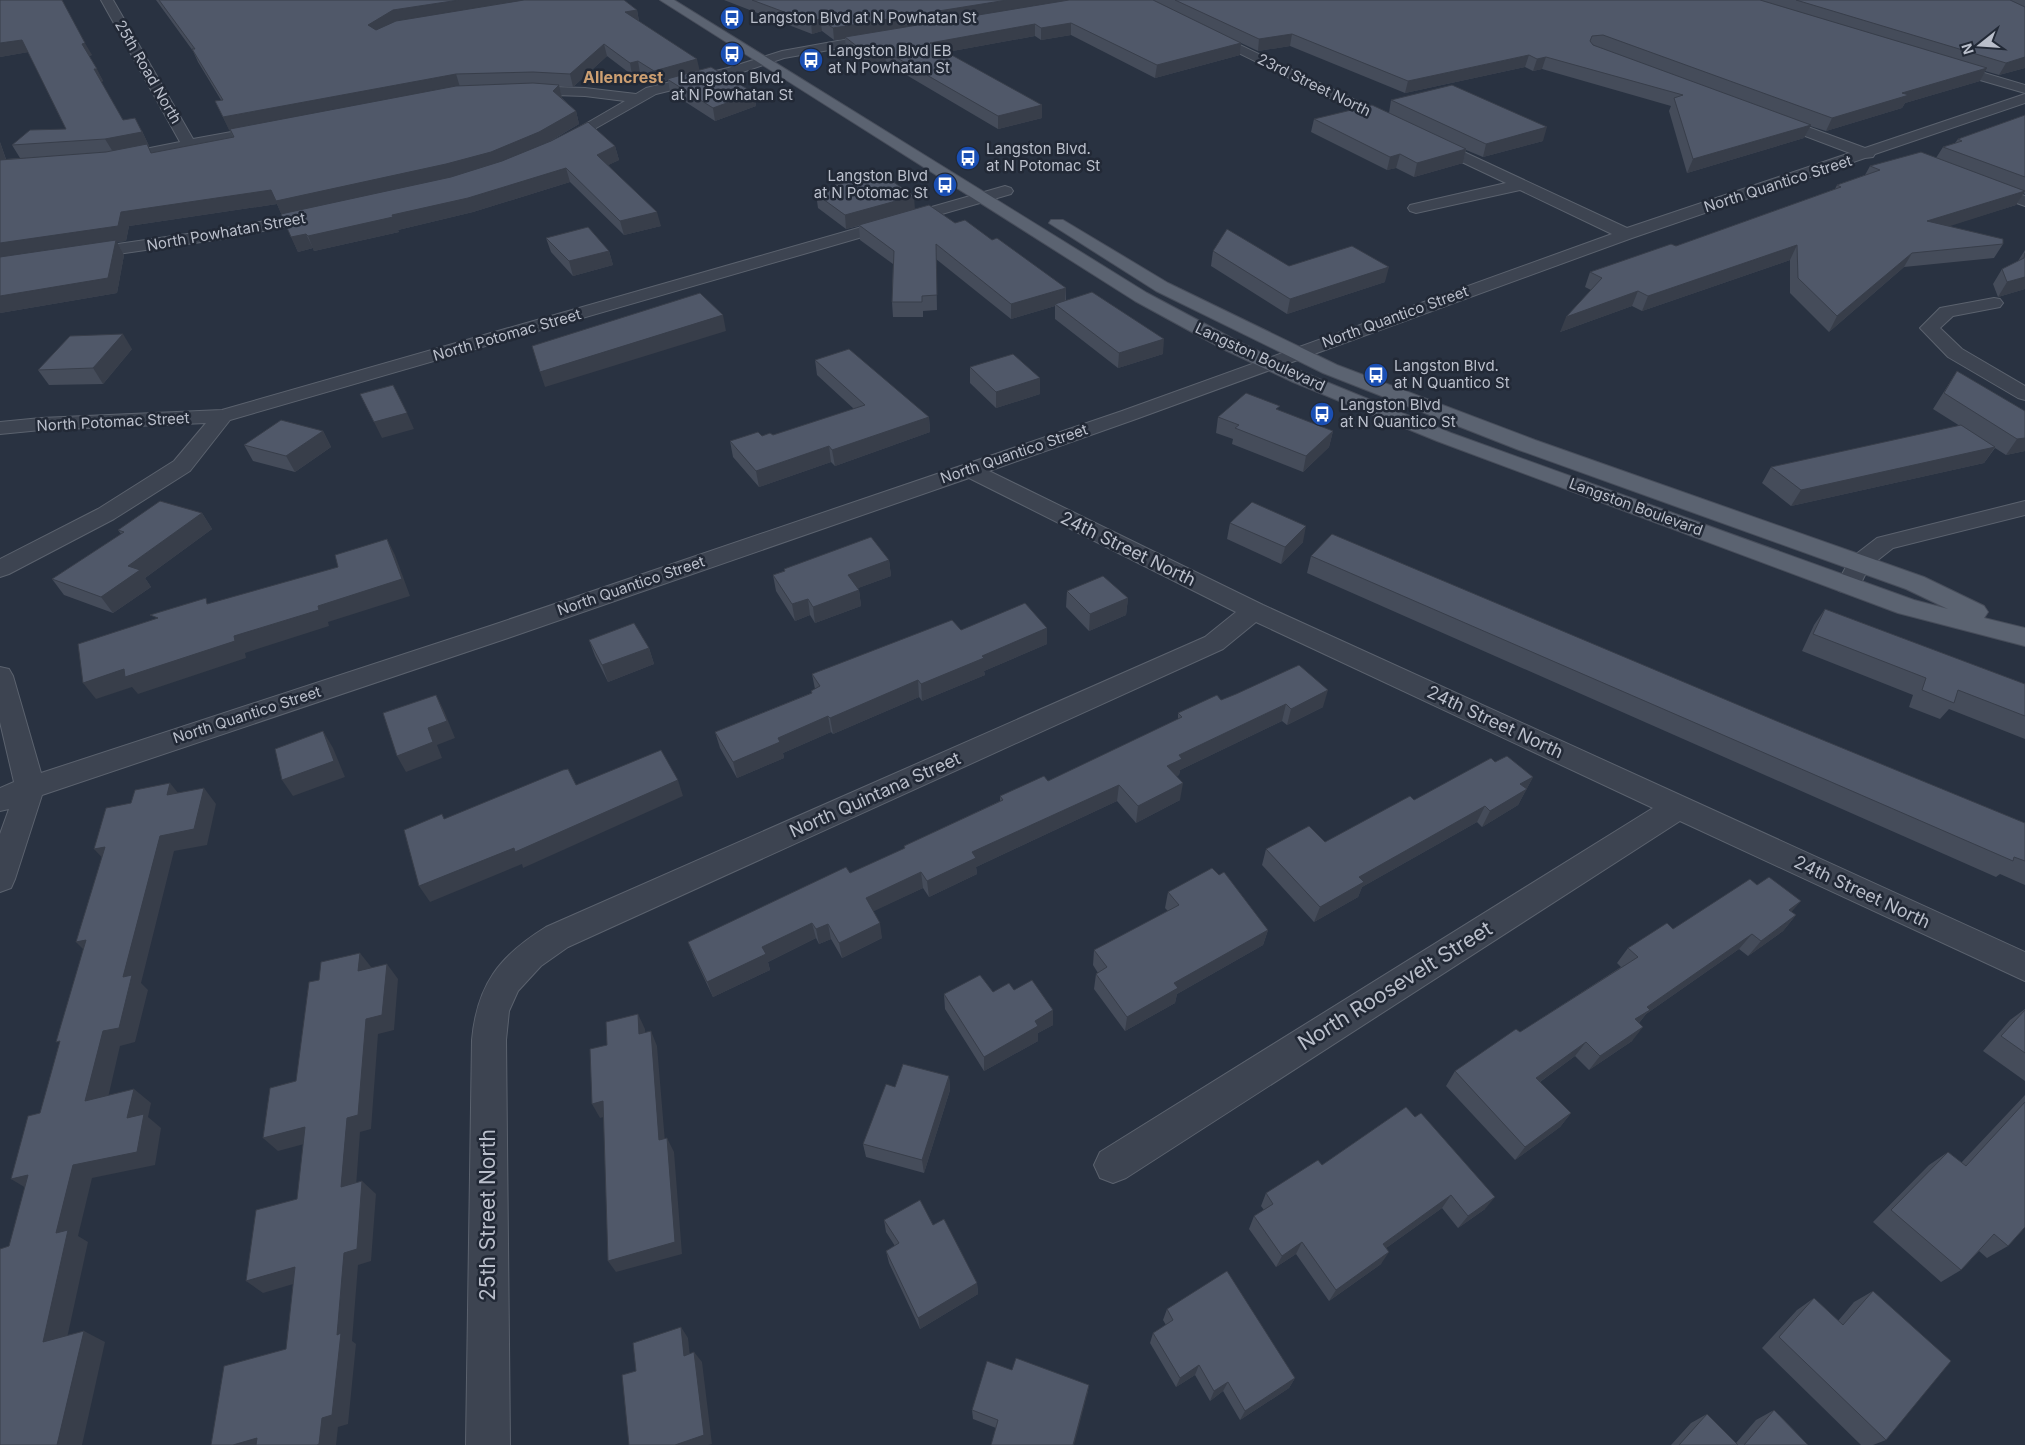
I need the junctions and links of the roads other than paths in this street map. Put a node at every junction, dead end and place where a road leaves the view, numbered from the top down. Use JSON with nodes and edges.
{"nodes":[{"id":1,"x":107,"y":0,"type":"edge"},
{"id":2,"x":666,"y":0,"type":"edge"},
{"id":3,"x":692,"y":0,"type":"edge"},
{"id":4,"x":1137,"y":0,"type":"edge"},
{"id":5,"x":895,"y":35,"type":"edge"},
{"id":6,"x":782,"y":55,"type":"junction"},
{"id":7,"x":763,"y":61,"type":"junction"},
{"id":8,"x":1932,"y":61,"type":"edge"},
{"id":9,"x":2025,"y":89,"type":"edge"},
{"id":10,"x":511,"y":90,"type":"edge"},
{"id":11,"x":637,"y":98,"type":"junction"},
{"id":12,"x":2025,"y":98,"type":"edge"},
{"id":13,"x":1760,"y":114,"type":"edge"},
{"id":14,"x":286,"y":126,"type":"edge"},
{"id":15,"x":189,"y":145,"type":"junction"},
{"id":16,"x":549,"y":150,"type":"edge"},
{"id":17,"x":1885,"y":152,"type":"junction"},
{"id":18,"x":100,"y":161,"type":"edge"},
{"id":19,"x":1972,"y":181,"type":"edge"},
{"id":20,"x":1521,"y":185,"type":"junction"},
{"id":21,"x":1005,"y":192,"type":"junction"},
{"id":22,"x":981,"y":198,"type":"junction"},
{"id":23,"x":2025,"y":202,"type":"edge"},
{"id":24,"x":1416,"y":208,"type":"dead end"},
{"id":25,"x":340,"y":211,"type":"edge"},
{"id":26,"x":1626,"y":234,"type":"junction"},
{"id":27,"x":65,"y":257,"type":"edge"},
{"id":28,"x":1994,"y":303,"type":"dead end"},
{"id":29,"x":1295,"y":354,"type":"junction"},
{"id":30,"x":1270,"y":363,"type":"junction"},
{"id":31,"x":2025,"y":394,"type":"edge"},
{"id":32,"x":223,"y":416,"type":"junction"},
{"id":33,"x":0,"y":428,"type":"edge"},
{"id":34,"x":968,"y":469,"type":"junction"},
{"id":35,"x":2025,"y":508,"type":"edge"},
{"id":36,"x":1859,"y":563,"type":"junction"},
{"id":37,"x":0,"y":569,"type":"edge"},
{"id":38,"x":1848,"y":585,"type":"junction"},
{"id":39,"x":1254,"y":611,"type":"junction"},
{"id":40,"x":2024,"y":637,"type":"edge"},
{"id":41,"x":0,"y":676,"type":"edge"},
{"id":42,"x":30,"y":788,"type":"junction"},
{"id":43,"x":0,"y":800,"type":"edge"},
{"id":44,"x":1678,"y":807,"type":"junction"},
{"id":45,"x":0,"y":879,"type":"edge"},
{"id":46,"x":2025,"y":967,"type":"edge"},
{"id":47,"x":502,"y":986,"type":"joint"},
{"id":48,"x":1113,"y":1165,"type":"dead end"},
{"id":49,"x":488,"y":1445,"type":"edge"}],
"edges":[{"from":1,"to":15,"type":"street","name":"25th Road North"},
{"from":2,"to":7,"type":"main road","name":"Langston Boulevard"},
{"from":3,"to":6,"type":"main road","name":"Langston Boulevard"},
{"from":4,"to":20,"type":"street","name":"23rd Street North"},
{"from":5,"to":6,"type":"street"},
{"from":6,"to":7,"type":"street"},
{"from":6,"to":21,"type":"main road","name":"Langston Boulevard"},
{"from":7,"to":11,"type":"street"},
{"from":7,"to":22,"type":"main road","name":"Langston Boulevard"},
{"from":8,"to":9,"type":"street"},
{"from":10,"to":11,"type":"street"},
{"from":11,"to":16,"type":"street"},
{"from":12,"to":17,"type":"street","name":"North Quantico Street"},
{"from":13,"to":17,"type":"street"},
{"from":14,"to":15,"type":"street"},
{"from":15,"to":18,"type":"street"},
{"from":17,"to":26,"type":"street","name":"North Quantico Street"},
{"from":19,"to":23,"type":"street"},
{"from":20,"to":24,"type":"street"},
{"from":20,"to":26,"type":"street","name":"23rd Street North"},
{"from":21,"to":22,"type":"street","name":"North Potomac Street"},
{"from":21,"to":29,"type":"main road","name":"Langston Boulevard"},
{"from":22,"to":30,"type":"main road","name":"Langston Boulevard"},
{"from":22,"to":32,"type":"street","name":"North Potomac Street"},
{"from":25,"to":27,"type":"street","name":"North Powhatan Street"},
{"from":26,"to":29,"type":"street","name":"North Quantico Street"},
{"from":28,"to":31,"type":"street"},
{"from":29,"to":30,"type":"street","name":"North Quantico Street"},
{"from":29,"to":36,"type":"main road","name":"Langston Boulevard"},
{"from":30,"to":34,"type":"street","name":"North Quantico Street"},
{"from":30,"to":38,"type":"main road","name":"Langston Boulevard"},
{"from":32,"to":33,"type":"street","name":"North Potomac Street"},
{"from":32,"to":37,"type":"street"},
{"from":34,"to":39,"type":"street","name":"24th Street North"},
{"from":34,"to":42,"type":"street","name":"North Quantico Street"},
{"from":35,"to":36,"type":"street"},
{"from":36,"to":38,"type":"street"},
{"from":36,"to":40,"type":"main road","name":"Langston Boulevard"},
{"from":38,"to":40,"type":"main road","name":"Langston Boulevard"},
{"from":39,"to":44,"type":"street","name":"24th Street North"},
{"from":39,"to":47,"type":"street","name":"North Quintana Street"},
{"from":41,"to":42,"type":"street"},
{"from":42,"to":43,"type":"street","name":"North Quantico Street"},
{"from":42,"to":45,"type":"street"},
{"from":44,"to":46,"type":"street","name":"24th Street North"},
{"from":44,"to":48,"type":"street","name":"North Roosevelt Street"},
{"from":47,"to":49,"type":"street","name":"25th Street North"}]}
